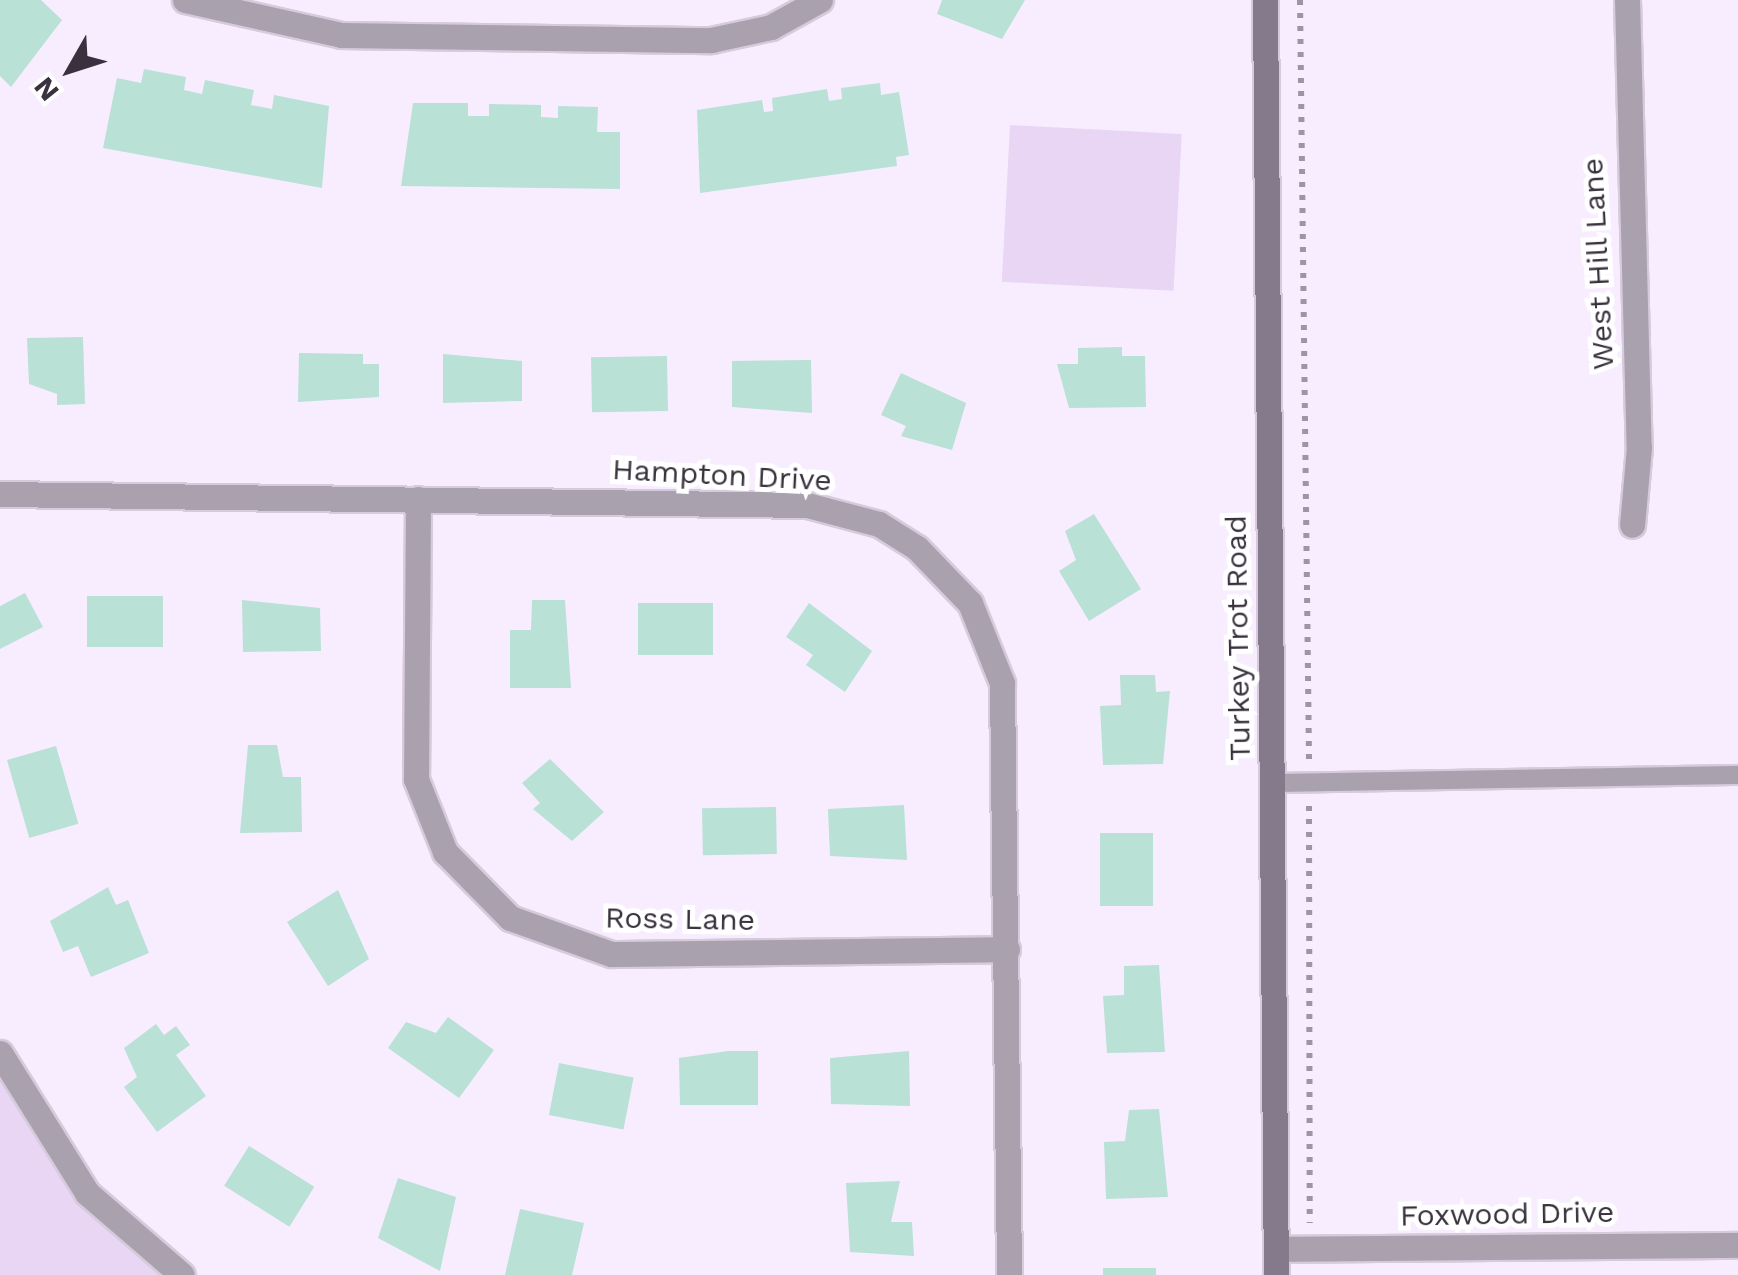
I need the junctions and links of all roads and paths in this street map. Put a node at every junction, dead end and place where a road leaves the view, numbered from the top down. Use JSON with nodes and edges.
{"nodes":[{"id":1,"x":185,"y":0,"type":"edge"},
{"id":2,"x":820,"y":0,"type":"edge"},
{"id":3,"x":1265,"y":0,"type":"edge"},
{"id":4,"x":1300,"y":0,"type":"edge"},
{"id":5,"x":1626,"y":0,"type":"edge"},
{"id":6,"x":0,"y":494,"type":"edge"},
{"id":7,"x":418,"y":499,"type":"junction"},
{"id":8,"x":1632,"y":525,"type":"dead end"},
{"id":9,"x":1738,"y":775,"type":"edge"},
{"id":10,"x":1272,"y":783,"type":"junction"},
{"id":11,"x":1309,"y":783,"type":"junction"},
{"id":12,"x":1007,"y":949,"type":"junction"},
{"id":13,"x":0,"y":1052,"type":"edge"},
{"id":14,"x":1310,"y":1222,"type":"dead end"},
{"id":15,"x":1738,"y":1245,"type":"edge"},
{"id":16,"x":1276,"y":1262,"type":"edge"},
{"id":17,"x":182,"y":1275,"type":"edge"},
{"id":18,"x":1010,"y":1275,"type":"edge"}],
"edges":[{"from":1,"to":2,"type":"street"},
{"from":3,"to":10,"type":"street","name":"Turkey Trot Road"},
{"from":4,"to":11,"type":"path"},
{"from":5,"to":8,"type":"street","name":"West Hill Lane"},
{"from":6,"to":7,"type":"street","name":"Hampton Drive"},
{"from":7,"to":12,"type":"street","name":"Hampton Drive"},
{"from":7,"to":12,"type":"street","name":"Ross Lane"},
{"from":9,"to":11,"type":"lane"},
{"from":10,"to":11,"type":"lane"},
{"from":10,"to":16,"type":"street","name":"Turkey Trot Road"},
{"from":11,"to":14,"type":"path"},
{"from":12,"to":18,"type":"street","name":"Hampton Drive"},
{"from":13,"to":17,"type":"street"},
{"from":15,"to":16,"type":"street","name":"Foxwood Drive"}]}
